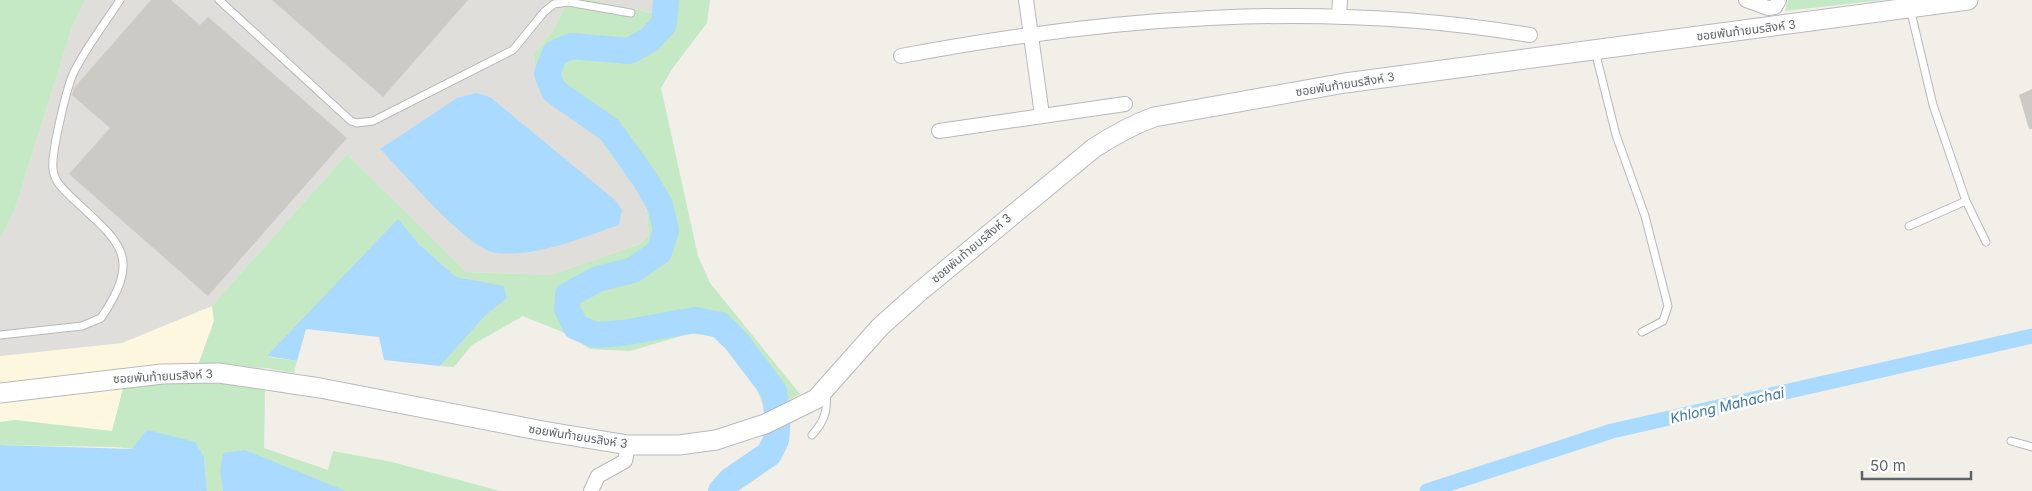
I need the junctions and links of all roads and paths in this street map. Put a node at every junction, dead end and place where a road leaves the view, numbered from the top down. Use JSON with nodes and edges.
{"nodes":[{"id":1,"x":120,"y":0,"type":"edge"},
{"id":2,"x":219,"y":0,"type":"edge"},
{"id":3,"x":1026,"y":0,"type":"edge"},
{"id":4,"x":1340,"y":0,"type":"edge"},
{"id":5,"x":1746,"y":0,"type":"edge"},
{"id":6,"x":1780,"y":0,"type":"edge"},
{"id":7,"x":1968,"y":0,"type":"edge"},
{"id":8,"x":552,"y":2,"type":"edge"},
{"id":9,"x":1910,"y":8,"type":"junction"},
{"id":10,"x":631,"y":13,"type":"dead end"},
{"id":11,"x":1339,"y":15,"type":"junction"},
{"id":12,"x":1030,"y":33,"type":"junction"},
{"id":13,"x":1530,"y":35,"type":"dead end"},
{"id":14,"x":1594,"y":49,"type":"junction"},
{"id":15,"x":901,"y":56,"type":"dead end"},
{"id":16,"x":1126,"y":104,"type":"dead end"},
{"id":17,"x":1042,"y":115,"type":"junction"},
{"id":18,"x":939,"y":131,"type":"dead end"},
{"id":19,"x":1966,"y":201,"type":"junction"},
{"id":20,"x":1908,"y":226,"type":"dead end"},
{"id":21,"x":1986,"y":242,"type":"dead end"},
{"id":22,"x":1642,"y":332,"type":"dead end"},
{"id":23,"x":0,"y":335,"type":"edge"},
{"id":24,"x":826,"y":390,"type":"junction"},
{"id":25,"x":0,"y":393,"type":"edge"},
{"id":26,"x":812,"y":436,"type":"dead end"},
{"id":27,"x":2011,"y":441,"type":"dead end"},
{"id":28,"x":628,"y":445,"type":"junction"},
{"id":29,"x":2032,"y":446,"type":"edge"},
{"id":30,"x":591,"y":491,"type":"edge"}],
"edges":[{"from":1,"to":23,"type":"lane"},
{"from":2,"to":8,"type":"lane"},
{"from":3,"to":12,"type":"street"},
{"from":4,"to":11,"type":"street"},
{"from":5,"to":6,"type":"street"},
{"from":7,"to":9,"type":"street","name":"ซอยพันท้ายนรสิงห์ 3"},
{"from":8,"to":10,"type":"lane"},
{"from":9,"to":14,"type":"street","name":"ซอยพันท้ายนรสิงห์ 3"},
{"from":9,"to":19,"type":"lane"},
{"from":11,"to":12,"type":"street"},
{"from":11,"to":13,"type":"street"},
{"from":12,"to":15,"type":"street"},
{"from":12,"to":17,"type":"street"},
{"from":14,"to":22,"type":"lane"},
{"from":14,"to":24,"type":"street","name":"ซอยพันท้ายนรสิงห์ 3"},
{"from":16,"to":17,"type":"street"},
{"from":17,"to":18,"type":"street"},
{"from":19,"to":20,"type":"lane"},
{"from":19,"to":21,"type":"lane"},
{"from":24,"to":26,"type":"lane"},
{"from":24,"to":28,"type":"street","name":"ซอยพันท้ายนรสิงห์ 3"},
{"from":25,"to":28,"type":"street","name":"ซอยพันท้ายนรสิงห์ 3"},
{"from":27,"to":29,"type":"lane"},
{"from":28,"to":30,"type":"street"}]}
